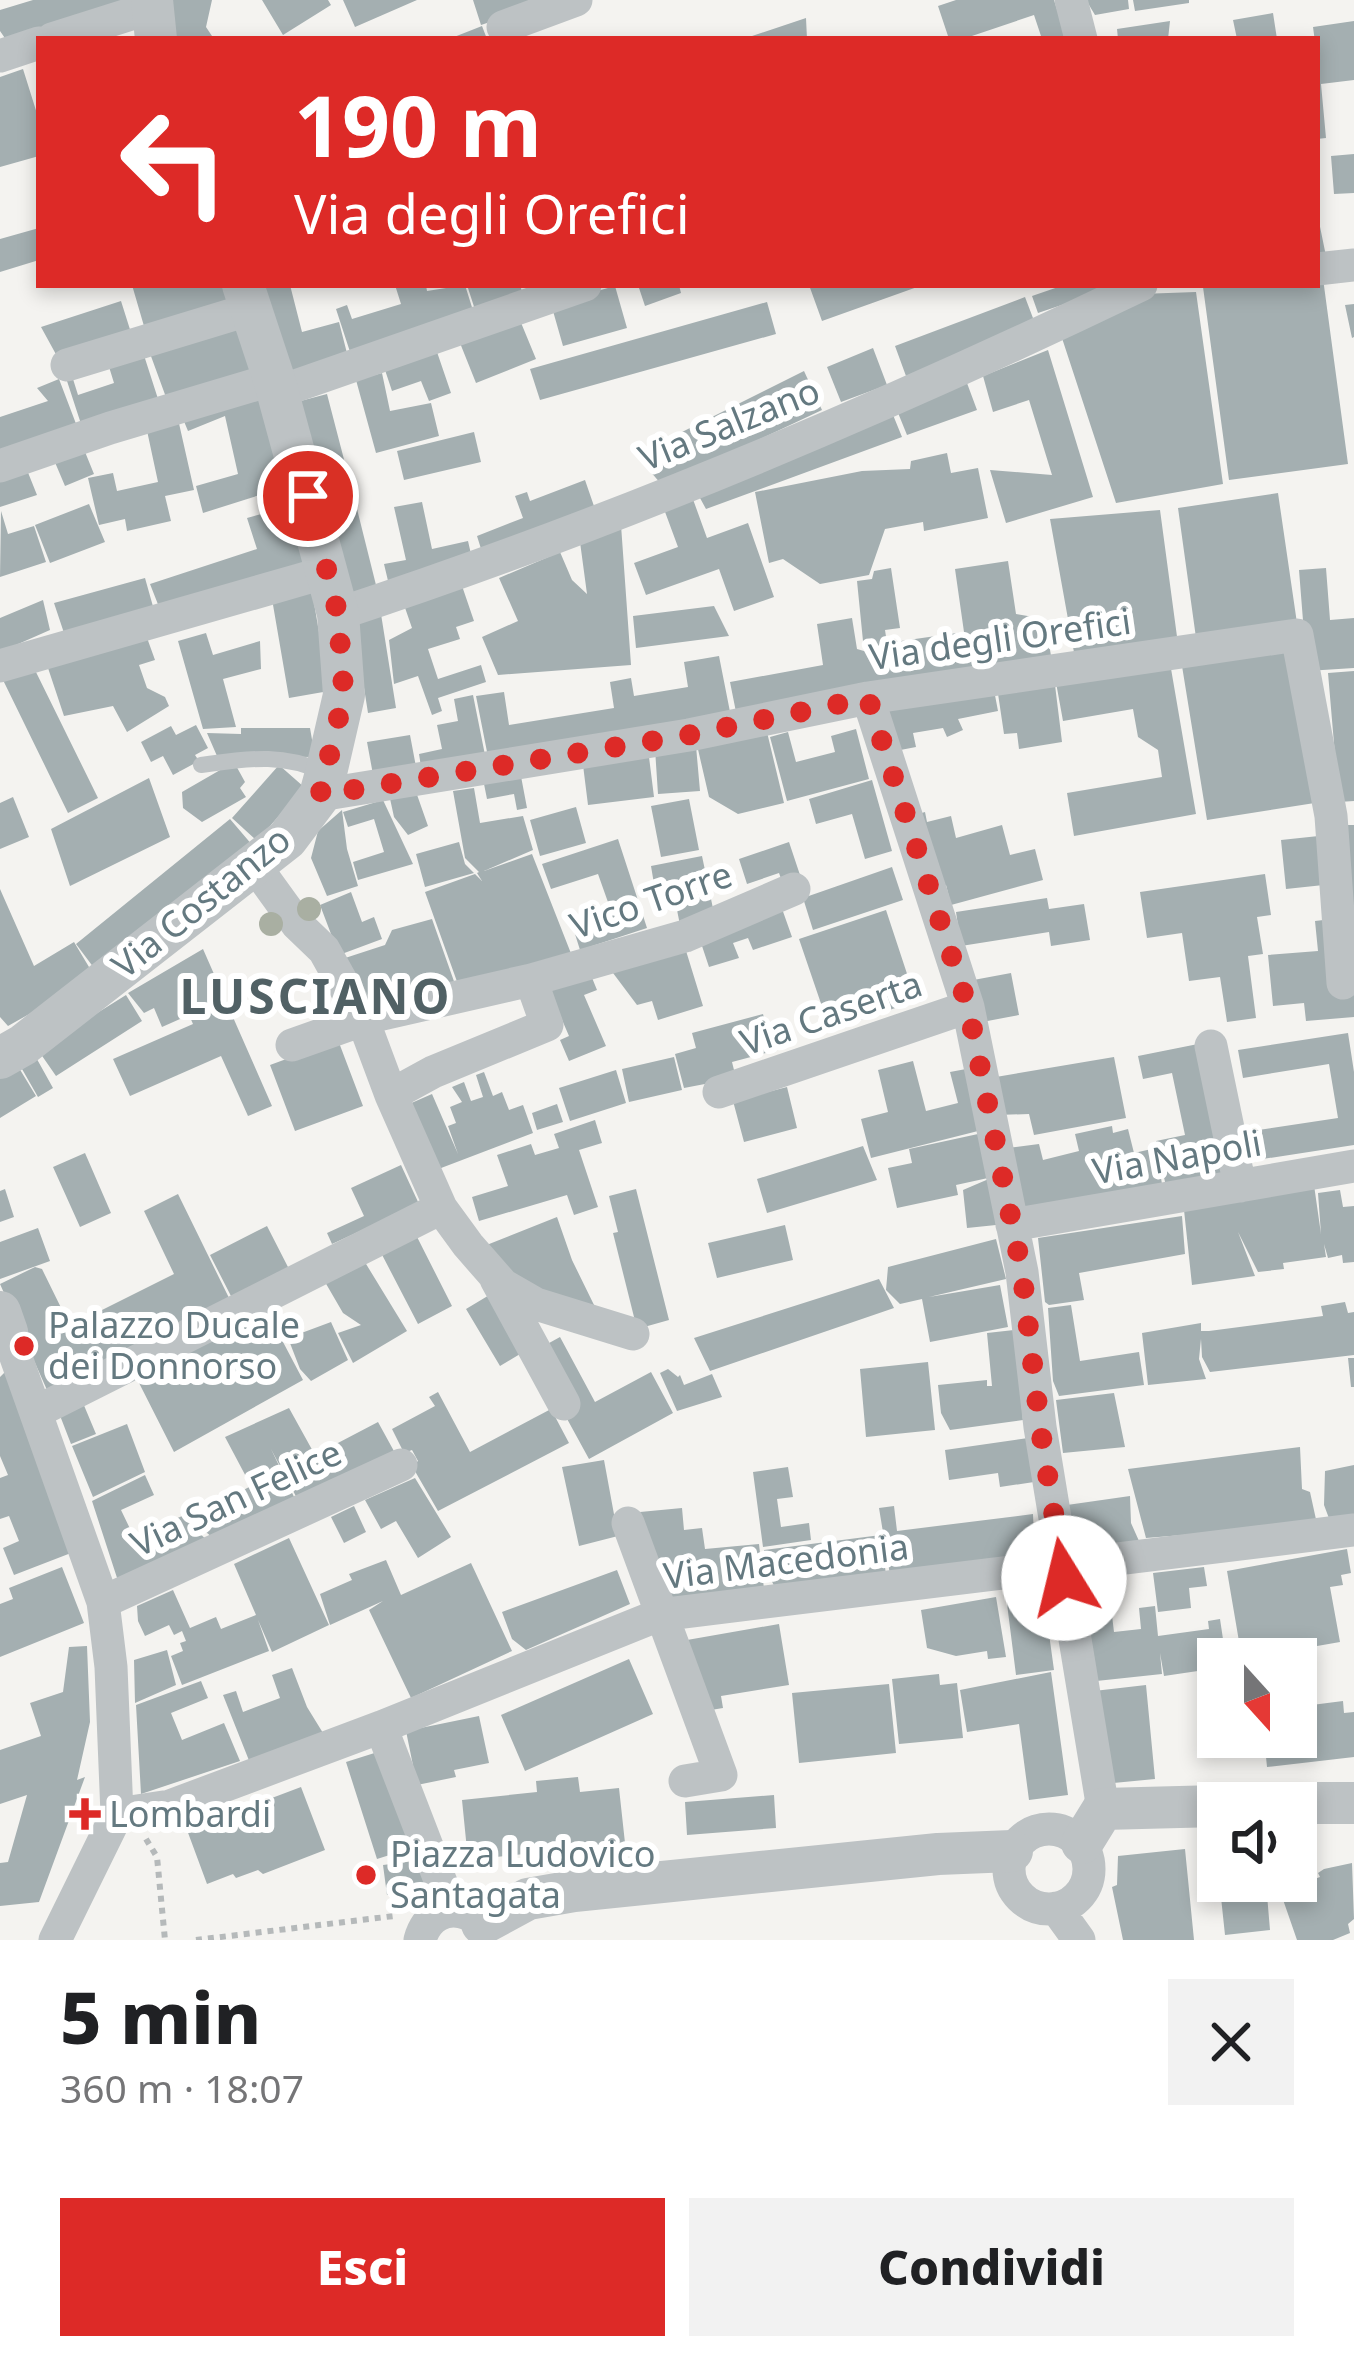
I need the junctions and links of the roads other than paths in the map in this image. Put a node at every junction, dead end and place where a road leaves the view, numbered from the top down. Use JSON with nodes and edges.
{"nodes":[{"id":1,"x":576,"y":0,"type":"edge"},
{"id":2,"x":1071,"y":0,"type":"edge"},
{"id":3,"x":154,"y":15,"type":"edge"},
{"id":4,"x":503,"y":27,"type":"dead end"},
{"id":5,"x":65,"y":36,"type":"edge"},
{"id":6,"x":1080,"y":36,"type":"edge"},
{"id":7,"x":36,"y":44,"type":"edge"},
{"id":8,"x":0,"y":56,"type":"edge"},
{"id":9,"x":1354,"y":265,"type":"edge"},
{"id":10,"x":1320,"y":268,"type":"edge"},
{"id":11,"x":576,"y":288,"type":"edge"},
{"id":12,"x":1135,"y":288,"type":"edge"},
{"id":13,"x":247,"y":297,"type":"edge"},
{"id":14,"x":67,"y":365,"type":"dead end"},
{"id":15,"x":276,"y":386,"type":"junction"},
{"id":16,"x":0,"y":466,"type":"edge"},
{"id":17,"x":327,"y":572,"type":"junction"},
{"id":18,"x":338,"y":614,"type":"junction"},
{"id":19,"x":0,"y":666,"type":"edge"},
{"id":20,"x":868,"y":698,"type":"junction"},
{"id":21,"x":201,"y":765,"type":"dead end"},
{"id":22,"x":323,"y":784,"type":"junction"},
{"id":23,"x":1342,"y":816,"type":"edge"},
{"id":24,"x":256,"y":866,"type":"junction"},
{"id":25,"x":794,"y":889,"type":"dead end"},
{"id":26,"x":531,"y":980,"type":"junction"},
{"id":27,"x":1343,"y":983,"type":"dead end"},
{"id":28,"x":968,"y":1007,"type":"junction"},
{"id":29,"x":363,"y":1020,"type":"junction"},
{"id":30,"x":292,"y":1045,"type":"dead end"},
{"id":31,"x":1210,"y":1046,"type":"dead end"},
{"id":32,"x":0,"y":1058,"type":"edge"},
{"id":33,"x":719,"y":1092,"type":"dead end"},
{"id":34,"x":391,"y":1095,"type":"junction"},
{"id":35,"x":1354,"y":1166,"type":"edge"},
{"id":36,"x":1240,"y":1186,"type":"junction"},
{"id":37,"x":441,"y":1208,"type":"junction"},
{"id":38,"x":1012,"y":1225,"type":"junction"},
{"id":39,"x":495,"y":1276,"type":"junction"},
{"id":40,"x":2,"y":1328,"type":"edge"},
{"id":41,"x":633,"y":1334,"type":"dead end"},
{"id":42,"x":564,"y":1404,"type":"dead end"},
{"id":43,"x":38,"y":1411,"type":"junction"},
{"id":44,"x":401,"y":1465,"type":"dead end"},
{"id":45,"x":628,"y":1523,"type":"dead end"},
{"id":46,"x":1354,"y":1530,"type":"edge"},
{"id":47,"x":1061,"y":1565,"type":"junction"},
{"id":48,"x":103,"y":1602,"type":"junction"},
{"id":49,"x":659,"y":1615,"type":"junction"},
{"id":50,"x":381,"y":1726,"type":"junction"},
{"id":51,"x":685,"y":1781,"type":"dead end"},
{"id":52,"x":1317,"y":1803,"type":"edge"},
{"id":53,"x":1354,"y":1803,"type":"edge"},
{"id":54,"x":1197,"y":1809,"type":"edge"},
{"id":55,"x":117,"y":1814,"type":"junction"},
{"id":56,"x":1092,"y":1826,"type":"junction"},
{"id":57,"x":1012,"y":1851,"type":"junction"},
{"id":58,"x":1056,"y":1908,"type":"junction"},
{"id":59,"x":474,"y":1925,"type":"edge"},
{"id":60,"x":418,"y":1927,"type":"edge"},
{"id":61,"x":56,"y":1939,"type":"edge"},
{"id":62,"x":1078,"y":1940,"type":"edge"}],
"edges":[{"from":1,"to":4,"type":"street"},
{"from":2,"to":6,"type":"street"},
{"from":3,"to":5,"type":"street"},
{"from":7,"to":8,"type":"street"},
{"from":9,"to":10,"type":"street"},
{"from":11,"to":15,"type":"street"},
{"from":12,"to":18,"type":"street","name":"Via Salzano"},
{"from":13,"to":14,"type":"street"},
{"from":13,"to":15,"type":"street","name":"Via Costanzo"},
{"from":15,"to":16,"type":"street"},
{"from":15,"to":17,"type":"street","name":"Via Costanzo"},
{"from":17,"to":18,"type":"street","name":"Via Costanzo"},
{"from":17,"to":19,"type":"street"},
{"from":18,"to":22,"type":"street","name":"Via Costanzo"},
{"from":20,"to":22,"type":"street","name":"Via degli Orefici"},
{"from":20,"to":23,"type":"street","name":"Via degli Orefici"},
{"from":20,"to":28,"type":"street"},
{"from":21,"to":22,"type":"lane"},
{"from":22,"to":24,"type":"street","name":"Via Costanzo"},
{"from":23,"to":27,"type":"street","name":"Via degli Orefici"},
{"from":24,"to":29,"type":"street"},
{"from":24,"to":32,"type":"street","name":"Via Costanzo"},
{"from":25,"to":26,"type":"street","name":"Vico Torre"},
{"from":26,"to":29,"type":"street","name":"Vico Torre"},
{"from":26,"to":34,"type":"street"},
{"from":28,"to":33,"type":"street","name":"Via Caserta"},
{"from":28,"to":38,"type":"street"},
{"from":29,"to":30,"type":"street","name":"Vico Torre"},
{"from":29,"to":34,"type":"street"},
{"from":31,"to":36,"type":"street"},
{"from":34,"to":37,"type":"street"},
{"from":35,"to":36,"type":"street","name":"Via Napoli"},
{"from":36,"to":38,"type":"street","name":"Via Napoli"},
{"from":37,"to":39,"type":"street"},
{"from":37,"to":43,"type":"street"},
{"from":38,"to":47,"type":"street"},
{"from":39,"to":41,"type":"street"},
{"from":39,"to":42,"type":"street"},
{"from":40,"to":43,"type":"street"},
{"from":43,"to":48,"type":"street"},
{"from":44,"to":48,"type":"street","name":"Via San Felice"},
{"from":45,"to":49,"type":"street"},
{"from":46,"to":47,"type":"street","name":"Via Macedonia"},
{"from":47,"to":49,"type":"street","name":"Via Macedonia"},
{"from":47,"to":56,"type":"street"},
{"from":48,"to":55,"type":"street"},
{"from":49,"to":50,"type":"street","name":"Via Macedonia"},
{"from":49,"to":51,"type":"street"},
{"from":50,"to":55,"type":"street","name":"Via Macedonia"},
{"from":50,"to":59,"type":"street"},
{"from":52,"to":53,"type":"street"},
{"from":54,"to":56,"type":"street"},
{"from":55,"to":61,"type":"street"},
{"from":56,"to":57,"type":"street"},
{"from":56,"to":58,"type":"street"},
{"from":57,"to":58,"type":"street"},
{"from":57,"to":59,"type":"street"},
{"from":58,"to":62,"type":"street"},
{"from":59,"to":60,"type":"street"}]}
